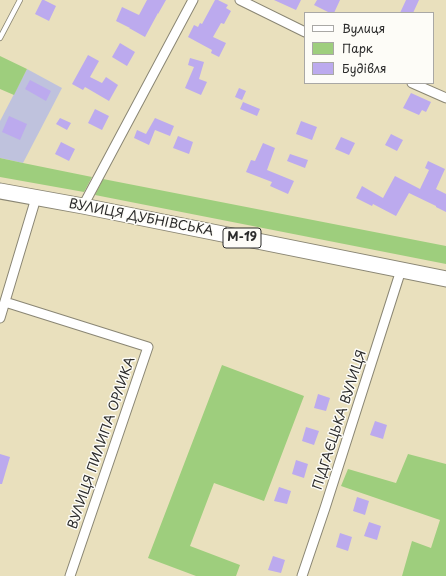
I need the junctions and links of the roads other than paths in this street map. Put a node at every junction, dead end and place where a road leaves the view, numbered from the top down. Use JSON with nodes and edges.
{"nodes":[{"id":1,"x":20,"y":0,"type":"edge"},
{"id":2,"x":193,"y":0,"type":"edge"},
{"id":3,"x":240,"y":0,"type":"edge"},
{"id":4,"x":304,"y":32,"type":"edge"},
{"id":5,"x":0,"y":38,"type":"edge"},
{"id":6,"x":414,"y":84,"type":"edge"},
{"id":7,"x":446,"y":98,"type":"edge"},
{"id":8,"x":0,"y":191,"type":"edge"},
{"id":9,"x":36,"y":198,"type":"junction"},
{"id":10,"x":83,"y":206,"type":"junction"},
{"id":11,"x":401,"y":270,"type":"junction"},
{"id":12,"x":446,"y":279,"type":"edge"},
{"id":13,"x":5,"y":302,"type":"junction"},
{"id":14,"x":0,"y":318,"type":"edge"},
{"id":15,"x":70,"y":576,"type":"edge"},
{"id":16,"x":302,"y":576,"type":"edge"}],
"edges":[{"from":1,"to":5,"type":"lane"},
{"from":2,"to":10,"type":"street"},
{"from":3,"to":4,"type":"street"},
{"from":6,"to":7,"type":"street"},
{"from":8,"to":9,"type":"highway","name":"ВУЛИЦЯ ДУБНІВСЬКА","number":"М-19"},
{"from":9,"to":10,"type":"highway","name":"ВУЛИЦЯ ДУБНІВСЬКА","number":"М-19"},
{"from":9,"to":13,"type":"street"},
{"from":10,"to":11,"type":"highway","name":"ВУЛИЦЯ ДУБНІВСЬКА","number":"М-19"},
{"from":11,"to":12,"type":"highway","name":"ВУЛИЦЯ ДУБНІВСЬКА","number":"М-19"},
{"from":11,"to":16,"type":"street","name":"ПІДГАЄЦЬКА ВУЛИЦЯ"},
{"from":13,"to":14,"type":"street"},
{"from":13,"to":15,"type":"street","name":"ВУЛИЦЯ ПИЛИПА ОРЛИКА"}]}
